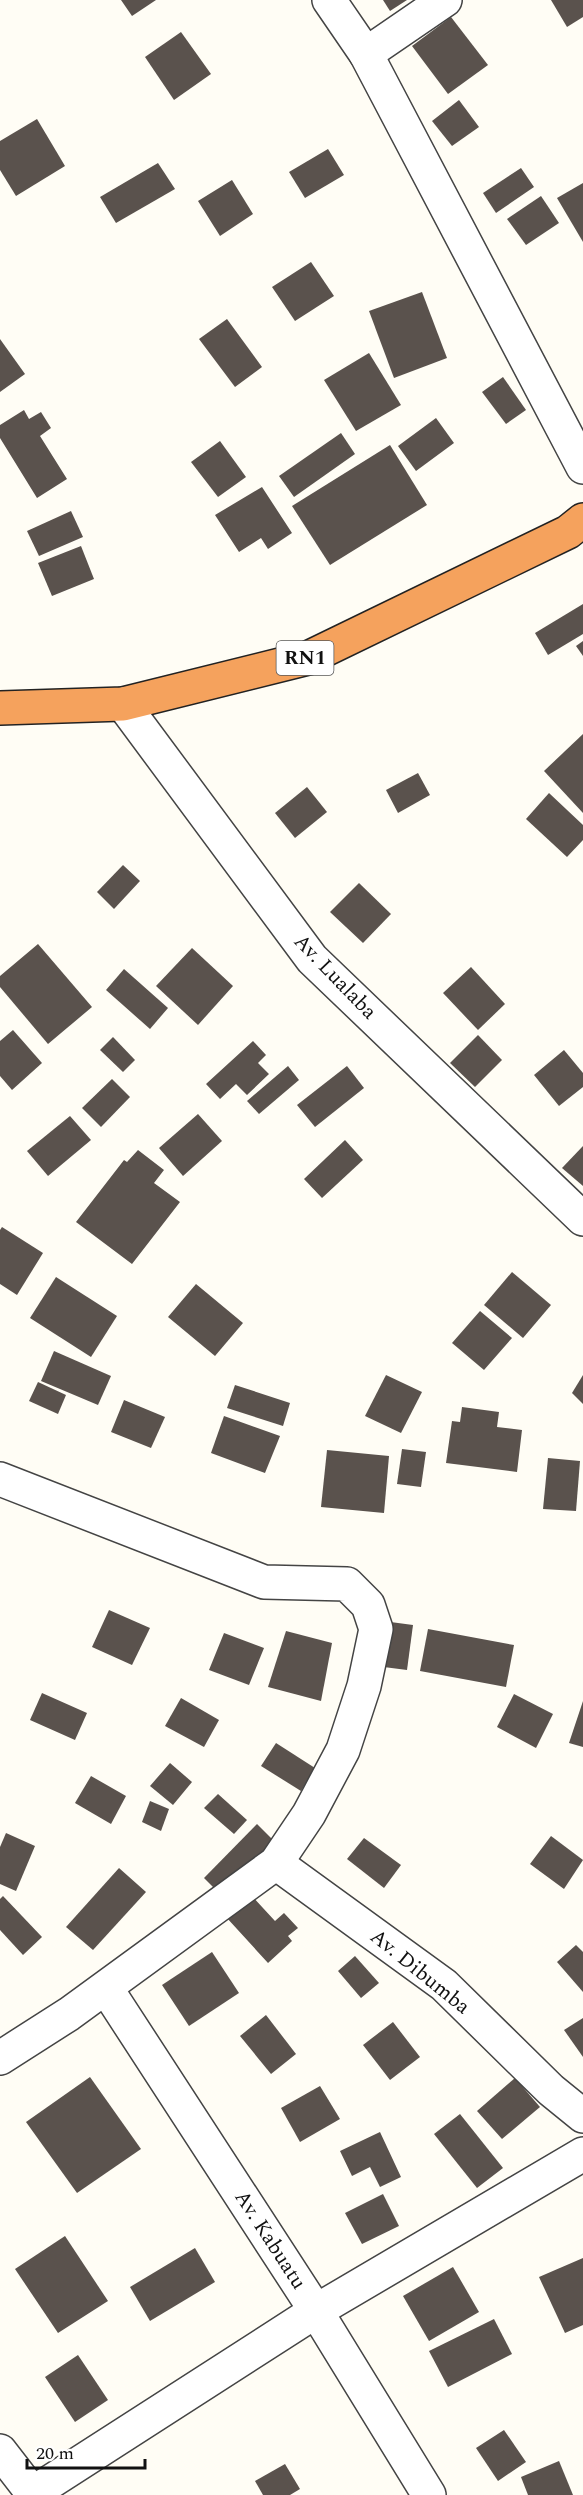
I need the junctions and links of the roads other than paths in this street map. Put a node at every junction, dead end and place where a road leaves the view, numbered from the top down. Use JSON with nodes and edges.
{"nodes":[{"id":1,"x":329,"y":0,"type":"edge"},
{"id":2,"x":445,"y":0,"type":"edge"},
{"id":3,"x":366,"y":54,"type":"junction"},
{"id":4,"x":583,"y":467,"type":"edge"},
{"id":5,"x":583,"y":520,"type":"edge"},
{"id":6,"x":123,"y":704,"type":"junction"},
{"id":7,"x":0,"y":708,"type":"edge"},
{"id":8,"x":583,"y":1219,"type":"edge"},
{"id":9,"x":0,"y":1479,"type":"edge"},
{"id":10,"x":276,"y":1863,"type":"junction"},
{"id":11,"x":106,"y":1988,"type":"junction"},
{"id":12,"x":0,"y":2058,"type":"edge"},
{"id":13,"x":583,"y":2116,"type":"edge"},
{"id":14,"x":583,"y":2154,"type":"edge"},
{"id":15,"x":316,"y":2311,"type":"junction"},
{"id":16,"x":0,"y":2451,"type":"edge"},
{"id":17,"x":33,"y":2494,"type":"edge"},
{"id":18,"x":429,"y":2495,"type":"edge"}],
"edges":[{"from":1,"to":3,"type":"street"},
{"from":2,"to":3,"type":"street"},
{"from":3,"to":4,"type":"street"},
{"from":5,"to":6,"type":"highway","number":"RN1"},
{"from":6,"to":7,"type":"highway","number":"RN1"},
{"from":6,"to":8,"type":"street","name":"Av. Lualaba"},
{"from":9,"to":10,"type":"street"},
{"from":10,"to":11,"type":"street"},
{"from":10,"to":13,"type":"street","name":"Av. Dibumba"},
{"from":11,"to":12,"type":"street"},
{"from":11,"to":15,"type":"street","name":"Av. Kabuatu"},
{"from":14,"to":15,"type":"street"},
{"from":15,"to":17,"type":"street"},
{"from":15,"to":18,"type":"street","name":"Av. Kabuatu"},
{"from":16,"to":17,"type":"street"}]}
